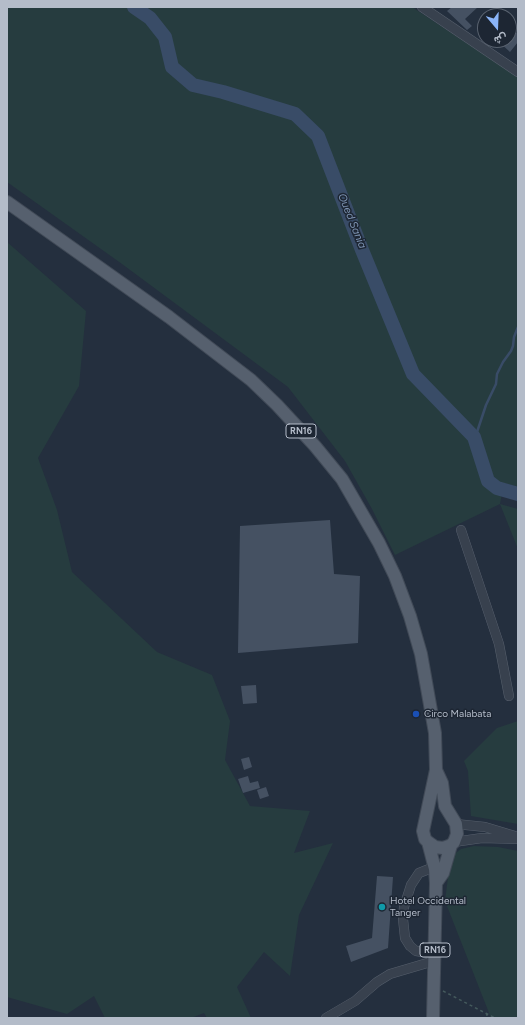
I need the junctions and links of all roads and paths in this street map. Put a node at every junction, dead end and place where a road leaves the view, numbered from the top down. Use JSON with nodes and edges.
{"nodes":[{"id":1,"x":422,"y":7,"type":"edge"},
{"id":2,"x":518,"y":72,"type":"edge"},
{"id":3,"x":7,"y":202,"type":"edge"},
{"id":4,"x":462,"y":530,"type":"dead end"},
{"id":5,"x":509,"y":696,"type":"dead end"},
{"id":6,"x":436,"y":770,"type":"junction"},
{"id":7,"x":455,"y":821,"type":"junction"},
{"id":8,"x":425,"y":823,"type":"junction"},
{"id":9,"x":518,"y":838,"type":"edge"},
{"id":10,"x":428,"y":842,"type":"junction"},
{"id":11,"x":452,"y":843,"type":"junction"},
{"id":12,"x":435,"y":869,"type":"junction"},
{"id":13,"x":436,"y":883,"type":"junction"},
{"id":14,"x":435,"y":958,"type":"junction"},
{"id":15,"x":434,"y":987,"type":"junction"},
{"id":16,"x":486,"y":1013,"type":"junction"},
{"id":17,"x":326,"y":1018,"type":"edge"},
{"id":18,"x":433,"y":1018,"type":"edge"},
{"id":19,"x":488,"y":1018,"type":"edge"},
{"id":20,"x":495,"y":1018,"type":"edge"}],
"edges":[{"from":1,"to":2,"type":"street"},
{"from":3,"to":6,"type":"main road","number":"RN16"},
{"from":4,"to":5,"type":"street"},
{"from":6,"to":7,"type":"main road","number":"RN16"},
{"from":6,"to":8,"type":"main road","number":"RN16"},
{"from":7,"to":8,"type":"main road"},
{"from":7,"to":9,"type":"street"},
{"from":7,"to":11,"type":"main road"},
{"from":8,"to":10,"type":"main road"},
{"from":9,"to":11,"type":"street"},
{"from":10,"to":11,"type":"main road"},
{"from":10,"to":12,"type":"main road","number":"RN16"},
{"from":11,"to":13,"type":"main road","number":"RN16"},
{"from":12,"to":13,"type":"main road","number":"RN16"},
{"from":12,"to":14,"type":"street"},
{"from":13,"to":14,"type":"main road","number":"RN16"},
{"from":14,"to":15,"type":"main road","number":"RN16"},
{"from":14,"to":17,"type":"street"},
{"from":15,"to":16,"type":"path"},
{"from":15,"to":18,"type":"main road","number":"RN16"},
{"from":16,"to":19,"type":"path"},
{"from":16,"to":20,"type":"path"}]}
